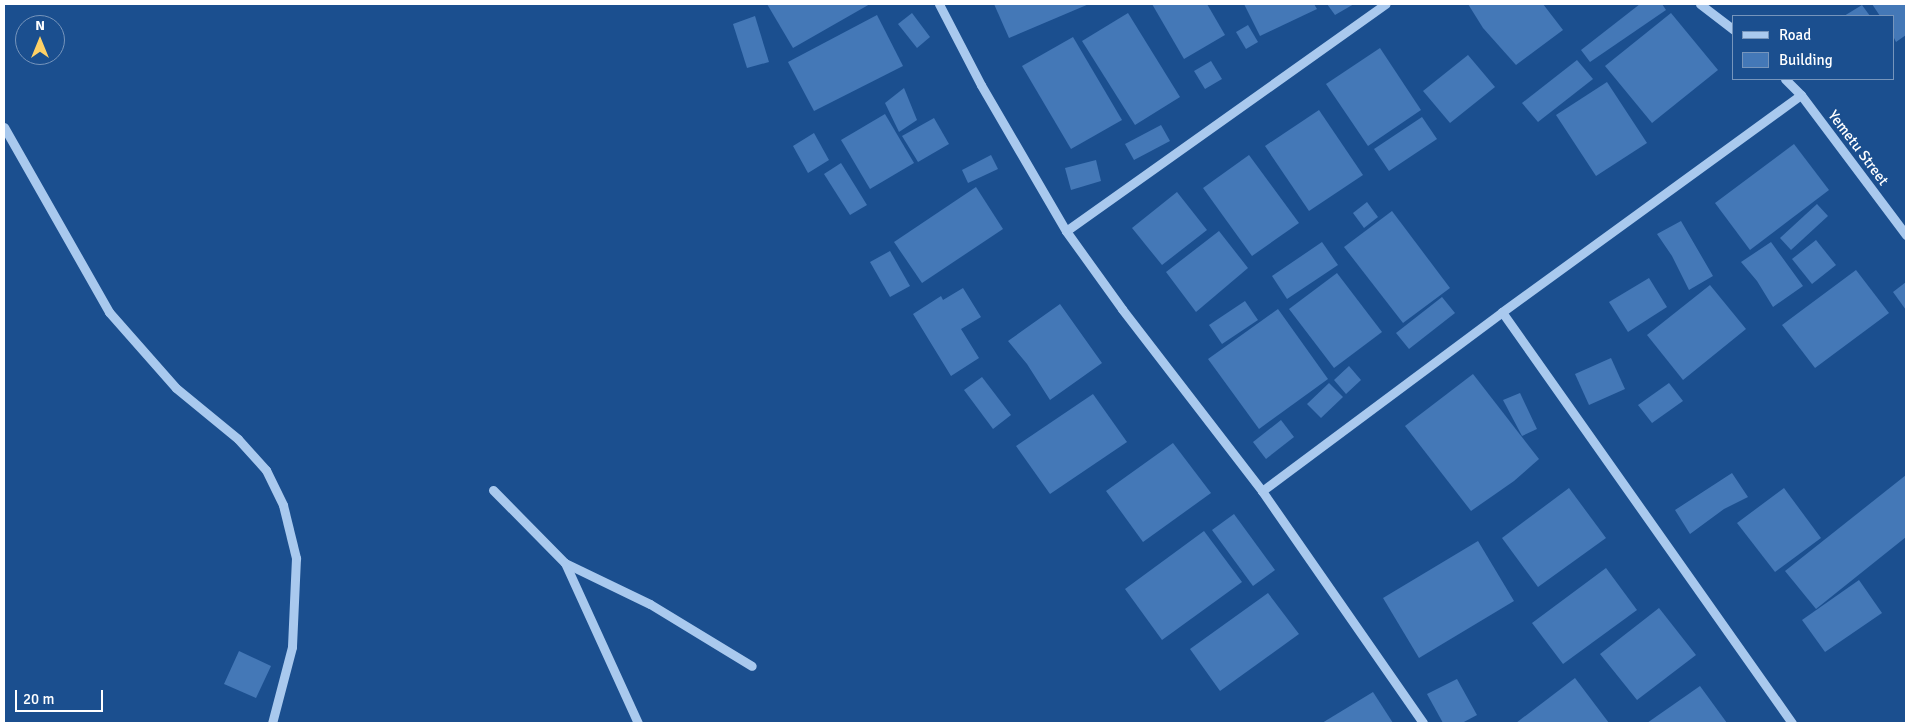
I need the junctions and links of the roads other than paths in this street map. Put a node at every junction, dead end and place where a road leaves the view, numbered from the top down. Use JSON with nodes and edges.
{"nodes":[{"id":1,"x":939,"y":4,"type":"edge"},
{"id":2,"x":1386,"y":4,"type":"edge"},
{"id":3,"x":1700,"y":4,"type":"edge"},
{"id":4,"x":1732,"y":28,"type":"edge"},
{"id":5,"x":1786,"y":80,"type":"edge"},
{"id":6,"x":1801,"y":95,"type":"junction"},
{"id":7,"x":4,"y":128,"type":"edge"},
{"id":8,"x":1066,"y":231,"type":"junction"},
{"id":9,"x":1906,"y":235,"type":"edge"},
{"id":10,"x":1502,"y":312,"type":"junction"},
{"id":11,"x":493,"y":490,"type":"dead end"},
{"id":12,"x":1262,"y":491,"type":"junction"},
{"id":13,"x":565,"y":563,"type":"junction"},
{"id":14,"x":752,"y":666,"type":"dead end"},
{"id":15,"x":272,"y":723,"type":"edge"},
{"id":16,"x":638,"y":723,"type":"edge"},
{"id":17,"x":1423,"y":723,"type":"edge"},
{"id":18,"x":1792,"y":723,"type":"edge"}],
"edges":[{"from":1,"to":8,"type":"street"},
{"from":2,"to":8,"type":"street"},
{"from":3,"to":4,"type":"street"},
{"from":5,"to":6,"type":"street","name":"Yemetu Street"},
{"from":6,"to":9,"type":"street","name":"Yemetu Street"},
{"from":6,"to":10,"type":"street"},
{"from":7,"to":15,"type":"street"},
{"from":8,"to":12,"type":"street"},
{"from":10,"to":12,"type":"street"},
{"from":10,"to":18,"type":"street"},
{"from":11,"to":13,"type":"street"},
{"from":12,"to":17,"type":"street"},
{"from":13,"to":14,"type":"street"},
{"from":13,"to":16,"type":"street"}]}
